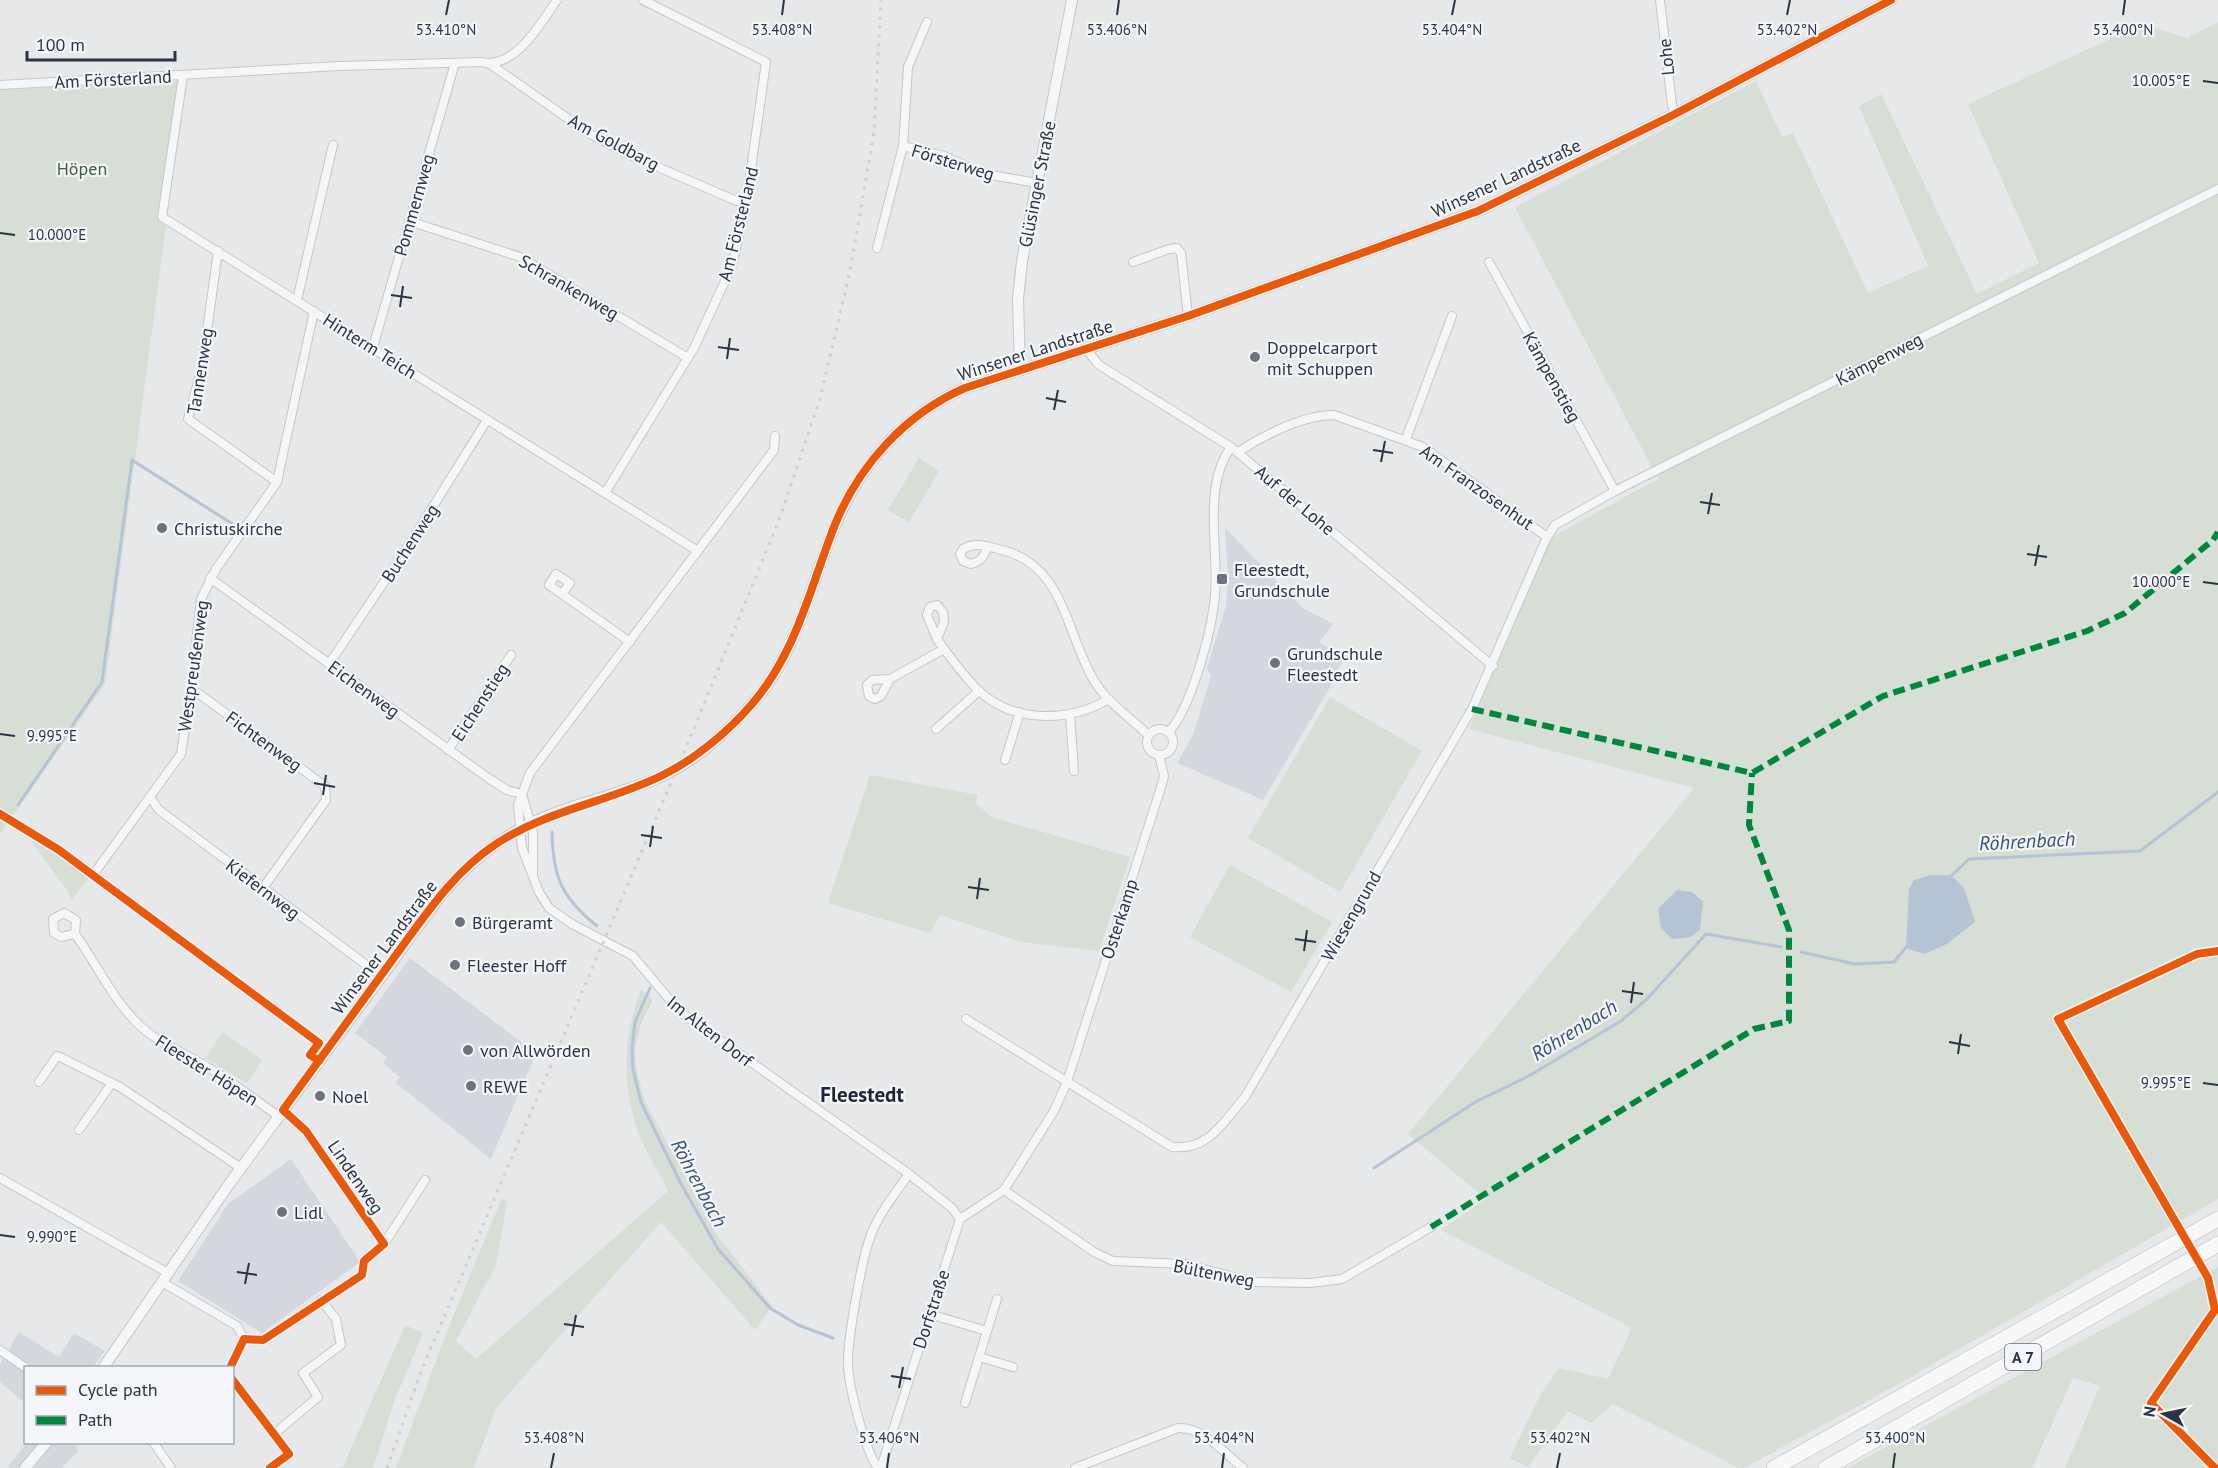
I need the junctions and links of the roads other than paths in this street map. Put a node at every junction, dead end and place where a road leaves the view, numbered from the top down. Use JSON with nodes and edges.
{"nodes":[{"id":1,"x":557,"y":0,"type":"edge"},
{"id":2,"x":643,"y":0,"type":"edge"},
{"id":3,"x":1072,"y":0,"type":"edge"},
{"id":4,"x":1660,"y":0,"type":"edge"},
{"id":5,"x":1891,"y":0,"type":"edge"},
{"id":6,"x":927,"y":22,"type":"dead end"},
{"id":7,"x":455,"y":63,"type":"junction"},
{"id":8,"x":490,"y":64,"type":"junction"},
{"id":9,"x":183,"y":76,"type":"junction"},
{"id":10,"x":0,"y":85,"type":"edge"},
{"id":11,"x":1675,"y":114,"type":"junction"},
{"id":12,"x":333,"y":145,"type":"dead end"},
{"id":13,"x":903,"y":146,"type":"junction"},
{"id":14,"x":1038,"y":183,"type":"junction"},
{"id":15,"x":2218,"y":189,"type":"edge"},
{"id":16,"x":746,"y":206,"type":"junction"},
{"id":17,"x":409,"y":221,"type":"junction"},
{"id":18,"x":877,"y":248,"type":"dead end"},
{"id":19,"x":218,"y":252,"type":"junction"},
{"id":20,"x":1133,"y":262,"type":"dead end"},
{"id":21,"x":1489,"y":262,"type":"dead end"},
{"id":22,"x":297,"y":300,"type":"junction"},
{"id":23,"x":314,"y":311,"type":"junction"},
{"id":24,"x":1188,"y":316,"type":"junction"},
{"id":25,"x":1452,"y":316,"type":"dead end"},
{"id":26,"x":372,"y":346,"type":"junction"},
{"id":27,"x":1086,"y":349,"type":"junction"},
{"id":28,"x":688,"y":358,"type":"junction"},
{"id":29,"x":1020,"y":369,"type":"junction"},
{"id":30,"x":487,"y":420,"type":"junction"},
{"id":31,"x":775,"y":436,"type":"dead end"},
{"id":32,"x":1406,"y":439,"type":"junction"},
{"id":33,"x":1234,"y":450,"type":"junction"},
{"id":34,"x":277,"y":482,"type":"junction"},
{"id":35,"x":1615,"y":491,"type":"junction"},
{"id":36,"x":605,"y":493,"type":"junction"},
{"id":37,"x":1547,"y":537,"type":"junction"},
{"id":38,"x":988,"y":546,"type":"dead end"},
{"id":39,"x":698,"y":551,"type":"junction"},
{"id":40,"x":210,"y":578,"type":"junction"},
{"id":41,"x":562,"y":594,"type":"dead end"},
{"id":42,"x":937,"y":639,"type":"dead end"},
{"id":43,"x":630,"y":642,"type":"junction"},
{"id":44,"x":944,"y":650,"type":"junction"},
{"id":45,"x":511,"y":655,"type":"dead end"},
{"id":46,"x":329,"y":664,"type":"junction"},
{"id":47,"x":1493,"y":666,"type":"junction"},
{"id":48,"x":890,"y":679,"type":"dead end"},
{"id":49,"x":191,"y":688,"type":"junction"},
{"id":50,"x":979,"y":692,"type":"junction"},
{"id":51,"x":1109,"y":699,"type":"junction"},
{"id":52,"x":1020,"y":712,"type":"junction"},
{"id":53,"x":1070,"y":714,"type":"junction"},
{"id":54,"x":936,"y":729,"type":"dead end"},
{"id":55,"x":1169,"y":732,"type":"junction"},
{"id":56,"x":1148,"y":735,"type":"junction"},
{"id":57,"x":448,"y":750,"type":"junction"},
{"id":58,"x":1159,"y":755,"type":"junction"},
{"id":59,"x":1005,"y":760,"type":"dead end"},
{"id":60,"x":1074,"y":771,"type":"dead end"},
{"id":61,"x":522,"y":794,"type":"junction"},
{"id":62,"x":150,"y":797,"type":"junction"},
{"id":63,"x":531,"y":824,"type":"junction"},
{"id":64,"x":519,"y":829,"type":"junction"},
{"id":65,"x":532,"y":873,"type":"junction"},
{"id":66,"x":93,"y":875,"type":"dead end"},
{"id":67,"x":263,"y":888,"type":"junction"},
{"id":68,"x":75,"y":934,"type":"dead end"},
{"id":69,"x":381,"y":976,"type":"junction"},
{"id":70,"x":966,"y":1019,"type":"dead end"},
{"id":71,"x":39,"y":1082,"type":"dead end"},
{"id":72,"x":1067,"y":1082,"type":"junction"},
{"id":73,"x":112,"y":1083,"type":"junction"},
{"id":74,"x":281,"y":1113,"type":"junction"},
{"id":75,"x":79,"y":1130,"type":"dead end"},
{"id":76,"x":241,"y":1168,"type":"junction"},
{"id":77,"x":909,"y":1174,"type":"junction"},
{"id":78,"x":0,"y":1178,"type":"edge"},
{"id":79,"x":425,"y":1180,"type":"dead end"},
{"id":80,"x":1004,"y":1190,"type":"junction"},
{"id":81,"x":960,"y":1219,"type":"junction"},
{"id":82,"x":2218,"y":1219,"type":"edge"},
{"id":83,"x":1431,"y":1227,"type":"dead end"},
{"id":84,"x":384,"y":1244,"type":"junction"},
{"id":85,"x":2218,"y":1244,"type":"edge"},
{"id":86,"x":165,"y":1278,"type":"junction"},
{"id":87,"x":997,"y":1299,"type":"dead end"},
{"id":88,"x":321,"y":1300,"type":"junction"},
{"id":89,"x":929,"y":1314,"type":"junction"},
{"id":90,"x":987,"y":1331,"type":"junction"},
{"id":91,"x":243,"y":1339,"type":"junction"},
{"id":92,"x":0,"y":1350,"type":"edge"},
{"id":93,"x":980,"y":1357,"type":"junction"},
{"id":94,"x":104,"y":1366,"type":"edge"},
{"id":95,"x":231,"y":1366,"type":"edge"},
{"id":96,"x":24,"y":1367,"type":"edge"},
{"id":97,"x":1013,"y":1367,"type":"dead end"},
{"id":98,"x":234,"y":1382,"type":"edge"},
{"id":99,"x":965,"y":1403,"type":"dead end"},
{"id":100,"x":274,"y":1434,"type":"junction"},
{"id":101,"x":46,"y":1444,"type":"edge"},
{"id":102,"x":154,"y":1444,"type":"edge"},
{"id":103,"x":25,"y":1468,"type":"edge"},
{"id":104,"x":171,"y":1468,"type":"edge"},
{"id":105,"x":270,"y":1468,"type":"edge"},
{"id":106,"x":880,"y":1468,"type":"edge"},
{"id":107,"x":1076,"y":1468,"type":"edge"},
{"id":108,"x":1243,"y":1468,"type":"edge"},
{"id":109,"x":1774,"y":1468,"type":"edge"},
{"id":110,"x":1826,"y":1468,"type":"edge"}],
"edges":[{"from":1,"to":8,"type":"street","name":"Am Försterland"},
{"from":2,"to":16,"type":"street","name":"Am Försterland"},
{"from":3,"to":14,"type":"street","name":"Glüsinger Straße"},
{"from":4,"to":11,"type":"street","name":"Lohe"},
{"from":5,"to":11,"type":"street","name":"Winsener Landstraße"},
{"from":6,"to":13,"type":"street","name":"Försterweg"},
{"from":7,"to":8,"type":"street","name":"Am Försterland"},
{"from":7,"to":9,"type":"street","name":"Am Försterland"},
{"from":7,"to":17,"type":"street","name":"Pommernweg"},
{"from":8,"to":16,"type":"street","name":"Am Goldbarg"},
{"from":9,"to":10,"type":"street","name":"Am Försterland"},
{"from":9,"to":19,"type":"street","name":"Hinterm Teich"},
{"from":11,"to":24,"type":"street","name":"Winsener Landstraße"},
{"from":12,"to":22,"type":"street"},
{"from":13,"to":14,"type":"street","name":"Försterweg"},
{"from":13,"to":18,"type":"street","name":"Försterweg"},
{"from":14,"to":29,"type":"street","name":"Glüsinger Straße"},
{"from":15,"to":35,"type":"street","name":"Kämpenweg"},
{"from":16,"to":28,"type":"street","name":"Am Försterland"},
{"from":17,"to":26,"type":"street","name":"Pommernweg"},
{"from":17,"to":28,"type":"street","name":"Schrankenweg"},
{"from":19,"to":22,"type":"street","name":"Hinterm Teich"},
{"from":19,"to":34,"type":"street","name":"Tannenweg"},
{"from":20,"to":24,"type":"street"},
{"from":21,"to":35,"type":"street","name":"Kämpenstieg"},
{"from":22,"to":23,"type":"street","name":"Hinterm Teich"},
{"from":23,"to":26,"type":"street","name":"Hinterm Teich"},
{"from":23,"to":34,"type":"street","name":"Westpreußenweg"},
{"from":24,"to":27,"type":"street","name":"Winsener Landstraße"},
{"from":25,"to":32,"type":"street"},
{"from":26,"to":30,"type":"street","name":"Hinterm Teich"},
{"from":27,"to":29,"type":"street","name":"Winsener Landstraße"},
{"from":27,"to":33,"type":"street","name":"Auf der Lohe"},
{"from":28,"to":36,"type":"street","name":"Am Försterland"},
{"from":29,"to":63,"type":"street","name":"Winsener Landstraße"},
{"from":30,"to":36,"type":"street","name":"Hinterm Teich"},
{"from":30,"to":46,"type":"street","name":"Buchenweg"},
{"from":31,"to":39,"type":"street"},
{"from":32,"to":33,"type":"street","name":"Am Franzosenhut"},
{"from":32,"to":37,"type":"street","name":"Am Franzosenhut"},
{"from":33,"to":47,"type":"street","name":"Auf der Lohe"},
{"from":33,"to":55,"type":"street"},
{"from":34,"to":40,"type":"street","name":"Westpreußenweg"},
{"from":35,"to":37,"type":"street","name":"Kämpenweg"},
{"from":36,"to":39,"type":"street","name":"Hinterm Teich"},
{"from":37,"to":47,"type":"street","name":"Wiesengrund"},
{"from":38,"to":51,"type":"street"},
{"from":39,"to":43,"type":"street"},
{"from":40,"to":46,"type":"street","name":"Eichenweg"},
{"from":40,"to":49,"type":"street","name":"Westpreußenweg"},
{"from":41,"to":43,"type":"street"},
{"from":42,"to":44,"type":"street"},
{"from":43,"to":61,"type":"street"},
{"from":44,"to":48,"type":"street"},
{"from":44,"to":50,"type":"street"},
{"from":45,"to":57,"type":"street","name":"Eichenstieg"},
{"from":46,"to":57,"type":"street","name":"Eichenweg"},
{"from":47,"to":72,"type":"street","name":"Wiesengrund"},
{"from":49,"to":62,"type":"street","name":"Westpreußenweg"},
{"from":49,"to":67,"type":"street","name":"Fichtenweg"},
{"from":50,"to":52,"type":"street"},
{"from":50,"to":54,"type":"street"},
{"from":51,"to":53,"type":"street"},
{"from":51,"to":56,"type":"street"},
{"from":52,"to":53,"type":"street"},
{"from":52,"to":59,"type":"street"},
{"from":53,"to":60,"type":"street"},
{"from":55,"to":56,"type":"street"},
{"from":55,"to":58,"type":"street"},
{"from":56,"to":58,"type":"street","name":"Osterkamp"},
{"from":57,"to":61,"type":"street","name":"Eichenweg"},
{"from":58,"to":72,"type":"street","name":"Osterkamp"},
{"from":61,"to":63,"type":"street"},
{"from":61,"to":64,"type":"street"},
{"from":62,"to":66,"type":"street","name":"Westpreußenweg"},
{"from":62,"to":67,"type":"street","name":"Kiefernweg"},
{"from":63,"to":64,"type":"street","name":"Winsener Landstraße"},
{"from":63,"to":65,"type":"street","name":"Im Alten Dorf"},
{"from":64,"to":65,"type":"street","name":"Im Alten Dorf"},
{"from":64,"to":69,"type":"street","name":"Winsener Landstraße"},
{"from":65,"to":77,"type":"street","name":"Im Alten Dorf"},
{"from":67,"to":69,"type":"street","name":"Kiefernweg"},
{"from":68,"to":74,"type":"street","name":"Fleester Höpen"},
{"from":69,"to":74,"type":"street","name":"Winsener Landstraße"},
{"from":70,"to":72,"type":"street"},
{"from":71,"to":73,"type":"street"},
{"from":72,"to":80,"type":"street","name":"Osterkamp"},
{"from":73,"to":75,"type":"street"},
{"from":73,"to":76,"type":"street"},
{"from":74,"to":76,"type":"street","name":"Winsener Landstraße"},
{"from":74,"to":84,"type":"street","name":"Lindenweg"},
{"from":76,"to":86,"type":"street","name":"Winsener Landstraße"},
{"from":77,"to":81,"type":"street","name":"Im Alten Dorf"},
{"from":77,"to":106,"type":"street"},
{"from":78,"to":86,"type":"street"},
{"from":79,"to":84,"type":"street","name":"Lindenweg"},
{"from":80,"to":81,"type":"street","name":"Osterkamp"},
{"from":80,"to":83,"type":"street","name":"Bültenweg"},
{"from":81,"to":89,"type":"street","name":"Dorfstraße"},
{"from":82,"to":109,"type":"highway","number":"A 7"},
{"from":84,"to":88,"type":"street","name":"Lindenweg"},
{"from":85,"to":110,"type":"highway","number":"A 7"},
{"from":86,"to":91,"type":"street"},
{"from":86,"to":94,"type":"street","name":"Winsener Landstraße"},
{"from":87,"to":90,"type":"street"},
{"from":88,"to":91,"type":"street"},
{"from":88,"to":100,"type":"street"},
{"from":89,"to":90,"type":"street"},
{"from":89,"to":106,"type":"street","name":"Dorfstraße"},
{"from":90,"to":93,"type":"street"},
{"from":91,"to":95,"type":"street"},
{"from":92,"to":96,"type":"street"},
{"from":93,"to":97,"type":"street"},
{"from":93,"to":99,"type":"street"},
{"from":98,"to":100,"type":"street"},
{"from":100,"to":105,"type":"street"},
{"from":101,"to":103,"type":"street"},
{"from":102,"to":104,"type":"street"},
{"from":107,"to":108,"type":"street"}]}
